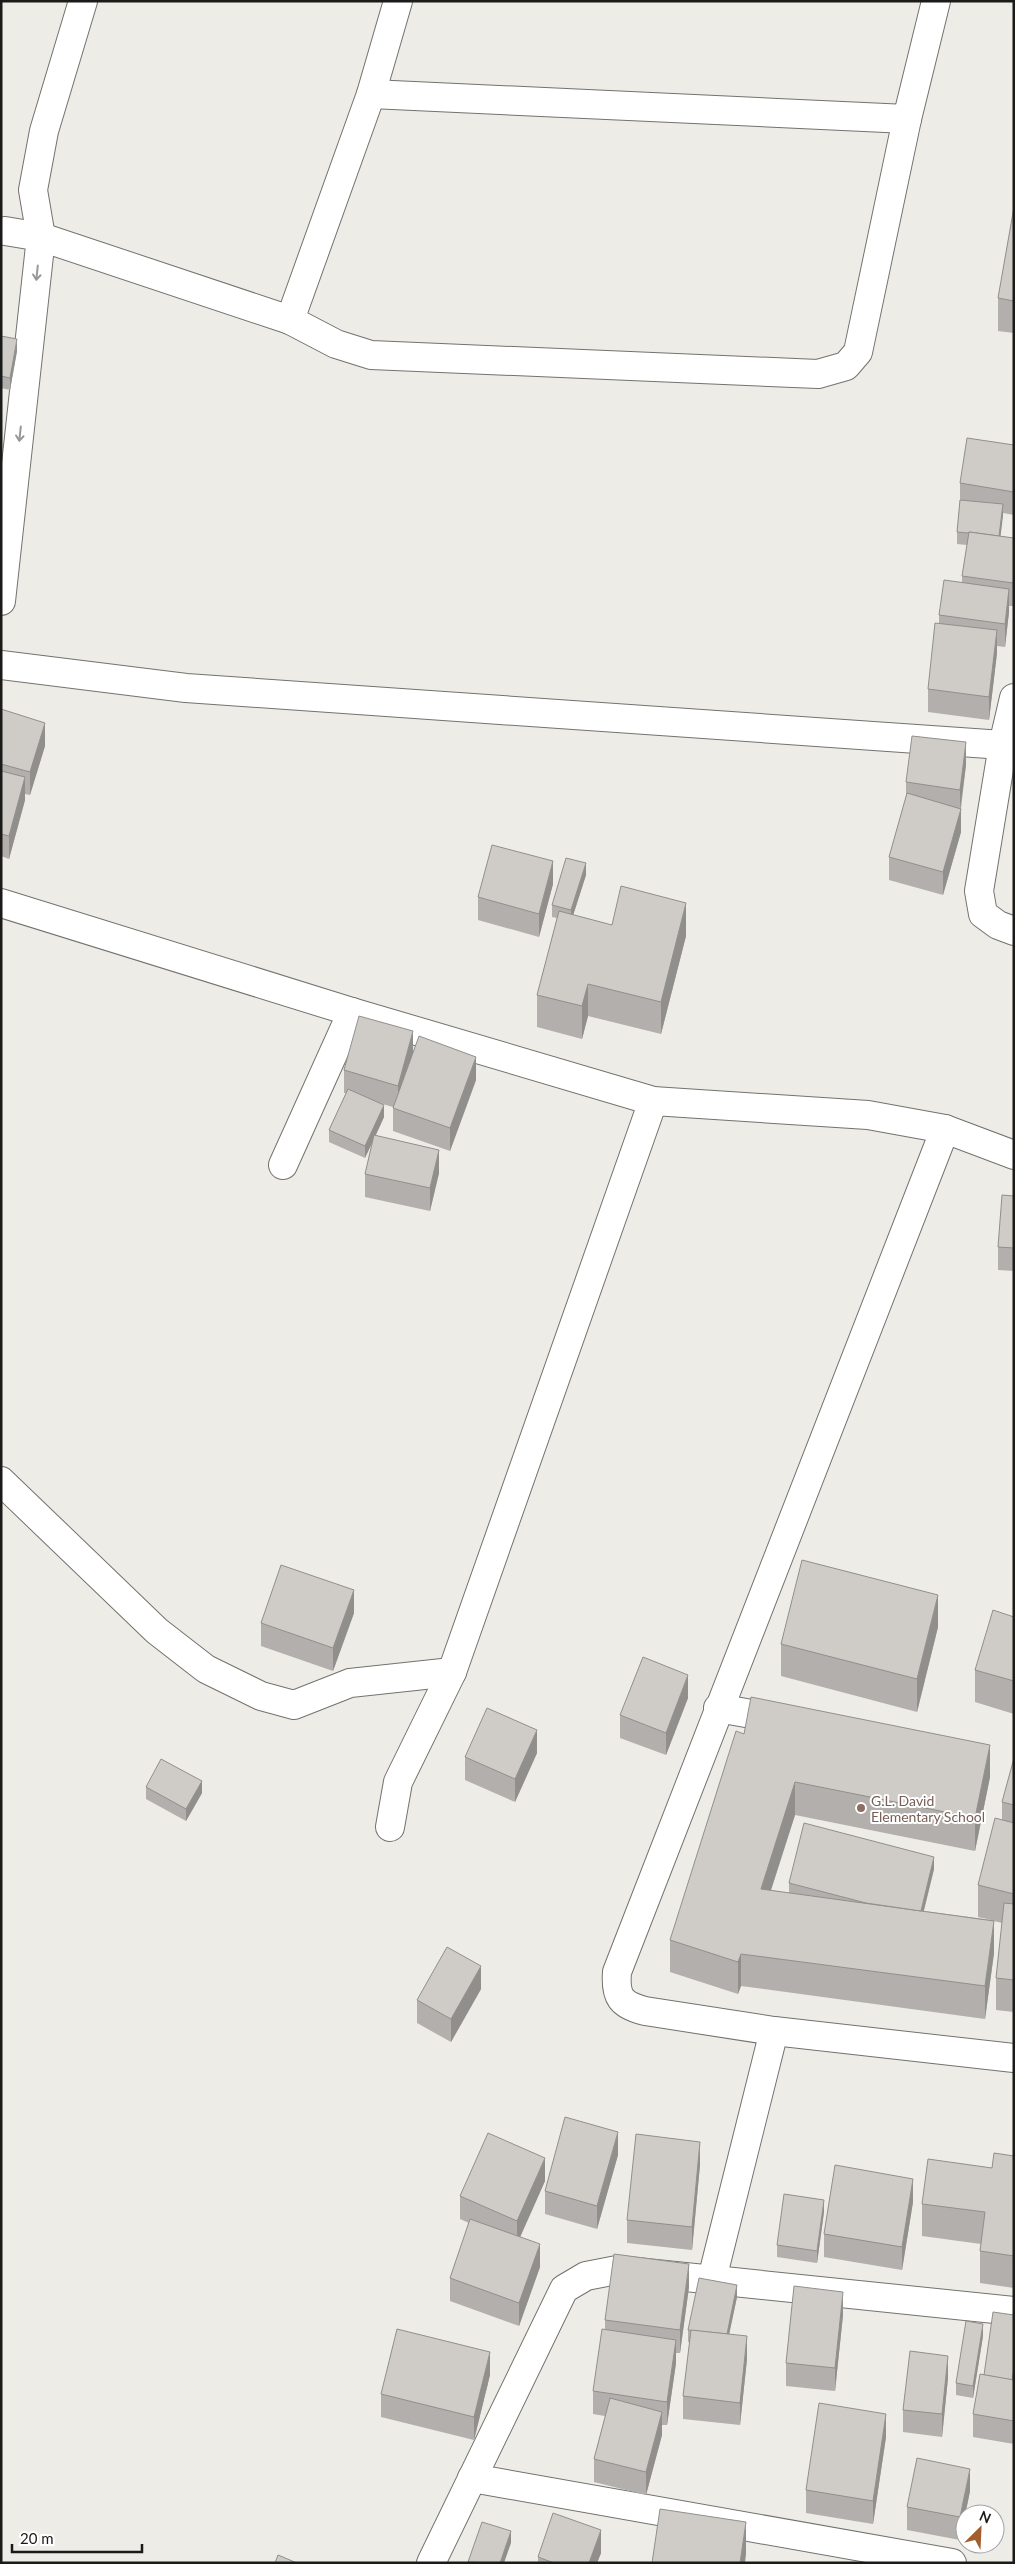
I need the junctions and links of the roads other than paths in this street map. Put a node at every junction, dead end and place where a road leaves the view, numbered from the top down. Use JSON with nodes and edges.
{"nodes":[{"id":1,"x":83,"y":1,"type":"edge"},
{"id":2,"x":398,"y":1,"type":"edge"},
{"id":3,"x":936,"y":1,"type":"edge"},
{"id":4,"x":371,"y":94,"type":"junction"},
{"id":5,"x":907,"y":118,"type":"junction"},
{"id":6,"x":33,"y":190,"type":"junction"},
{"id":7,"x":3,"y":237,"type":"edge"},
{"id":8,"x":41,"y":238,"type":"junction"},
{"id":9,"x":290,"y":320,"type":"junction"},
{"id":10,"x":1,"y":601,"type":"edge"},
{"id":11,"x":1,"y":666,"type":"edge"},
{"id":12,"x":1014,"y":698,"type":"edge"},
{"id":13,"x":1008,"y":747,"type":"edge"},
{"id":14,"x":1,"y":902,"type":"edge"},
{"id":15,"x":1014,"y":931,"type":"edge"},
{"id":16,"x":352,"y":1012,"type":"junction"},
{"id":17,"x":653,"y":1101,"type":"junction"},
{"id":18,"x":945,"y":1129,"type":"junction"},
{"id":19,"x":1014,"y":1155,"type":"edge"},
{"id":20,"x":283,"y":1165,"type":"dead end"},
{"id":21,"x":1,"y":1480,"type":"edge"},
{"id":22,"x":452,"y":1672,"type":"junction"},
{"id":23,"x":718,"y":1708,"type":"junction"},
{"id":24,"x":806,"y":1724,"type":"edge"},
{"id":25,"x":390,"y":1827,"type":"dead end"},
{"id":26,"x":774,"y":2031,"type":"junction"},
{"id":27,"x":1014,"y":2058,"type":"edge"},
{"id":28,"x":712,"y":2279,"type":"junction"},
{"id":29,"x":1014,"y":2311,"type":"edge"},
{"id":30,"x":472,"y":2478,"type":"junction"},
{"id":31,"x":432,"y":2563,"type":"edge"},
{"id":32,"x":952,"y":2563,"type":"edge"}],
"edges":[{"from":1,"to":6,"type":"street"},
{"from":2,"to":4,"type":"street"},
{"from":3,"to":5,"type":"street"},
{"from":4,"to":5,"type":"street"},
{"from":4,"to":9,"type":"street"},
{"from":5,"to":9,"type":"street"},
{"from":6,"to":7,"type":"street"},
{"from":6,"to":8,"type":"street"},
{"from":7,"to":8,"type":"street"},
{"from":8,"to":9,"type":"street"},
{"from":8,"to":10,"type":"street","one_way":true},
{"from":11,"to":13,"type":"street"},
{"from":12,"to":13,"type":"street"},
{"from":13,"to":15,"type":"street"},
{"from":14,"to":16,"type":"street"},
{"from":16,"to":17,"type":"street"},
{"from":16,"to":20,"type":"street"},
{"from":17,"to":18,"type":"street"},
{"from":17,"to":22,"type":"street"},
{"from":18,"to":19,"type":"street"},
{"from":18,"to":23,"type":"street"},
{"from":21,"to":22,"type":"street"},
{"from":22,"to":25,"type":"street"},
{"from":23,"to":24,"type":"street"},
{"from":23,"to":26,"type":"street"},
{"from":26,"to":27,"type":"street"},
{"from":26,"to":28,"type":"street"},
{"from":28,"to":29,"type":"street"},
{"from":28,"to":30,"type":"street"},
{"from":30,"to":31,"type":"street"},
{"from":30,"to":32,"type":"street"}]}
